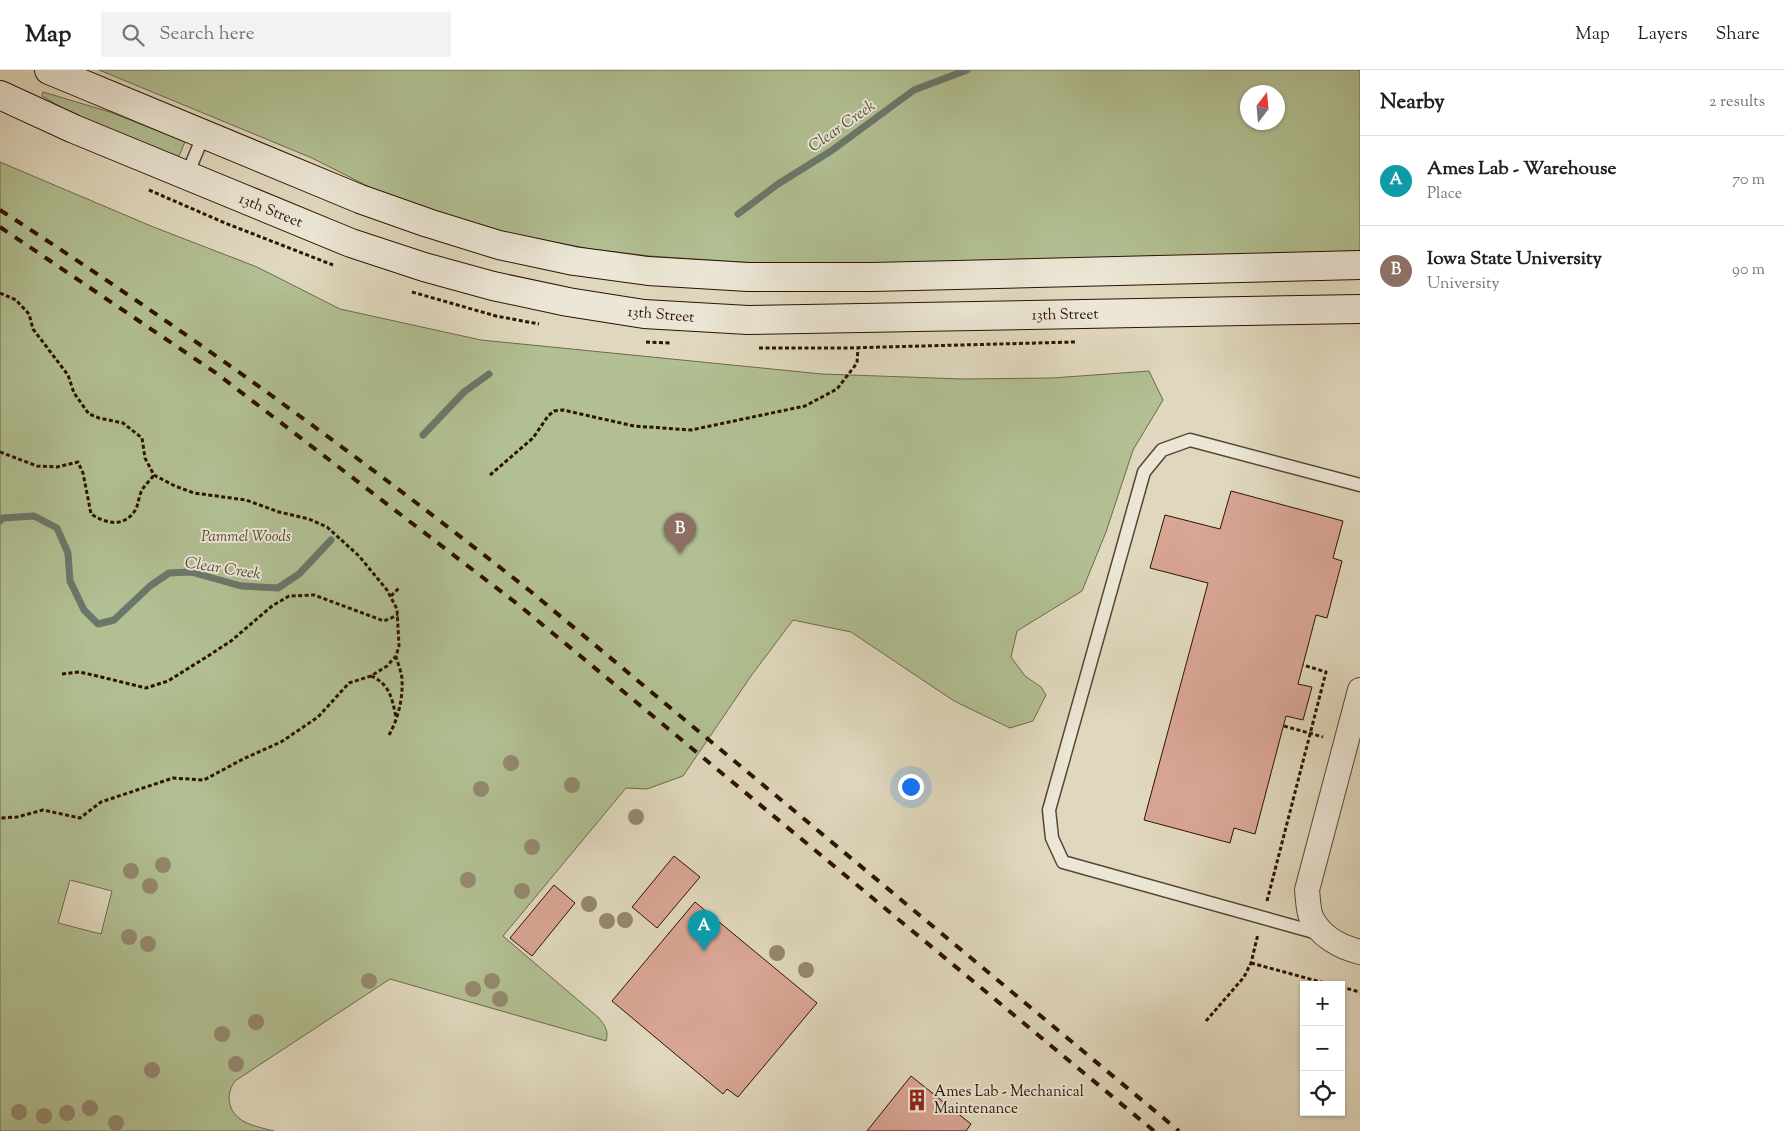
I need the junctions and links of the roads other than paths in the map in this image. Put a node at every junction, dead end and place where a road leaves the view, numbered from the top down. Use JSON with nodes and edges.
{"nodes":[{"id":1,"x":49,"y":70,"type":"edge"},
{"id":2,"x":0,"y":95,"type":"edge"},
{"id":3,"x":204,"y":134,"type":"junction"},
{"id":4,"x":187,"y":176,"type":"junction"},
{"id":5,"x":1360,"y":264,"type":"edge"},
{"id":6,"x":1360,"y":309,"type":"edge"},
{"id":7,"x":1360,"y":485,"type":"edge"},
{"id":8,"x":1360,"y":690,"type":"edge"},
{"id":9,"x":1323,"y":935,"type":"junction"},
{"id":10,"x":1360,"y":952,"type":"edge"}],
"edges":[{"from":1,"to":3,"type":"main road"},
{"from":2,"to":4,"type":"main road","name":"13th Street"},
{"from":3,"to":4,"type":"lane"},
{"from":3,"to":5,"type":"main road"},
{"from":4,"to":6,"type":"main road","name":"13th Street"},
{"from":7,"to":9,"type":"lane"},
{"from":8,"to":9,"type":"street"},
{"from":9,"to":10,"type":"street"}]}
